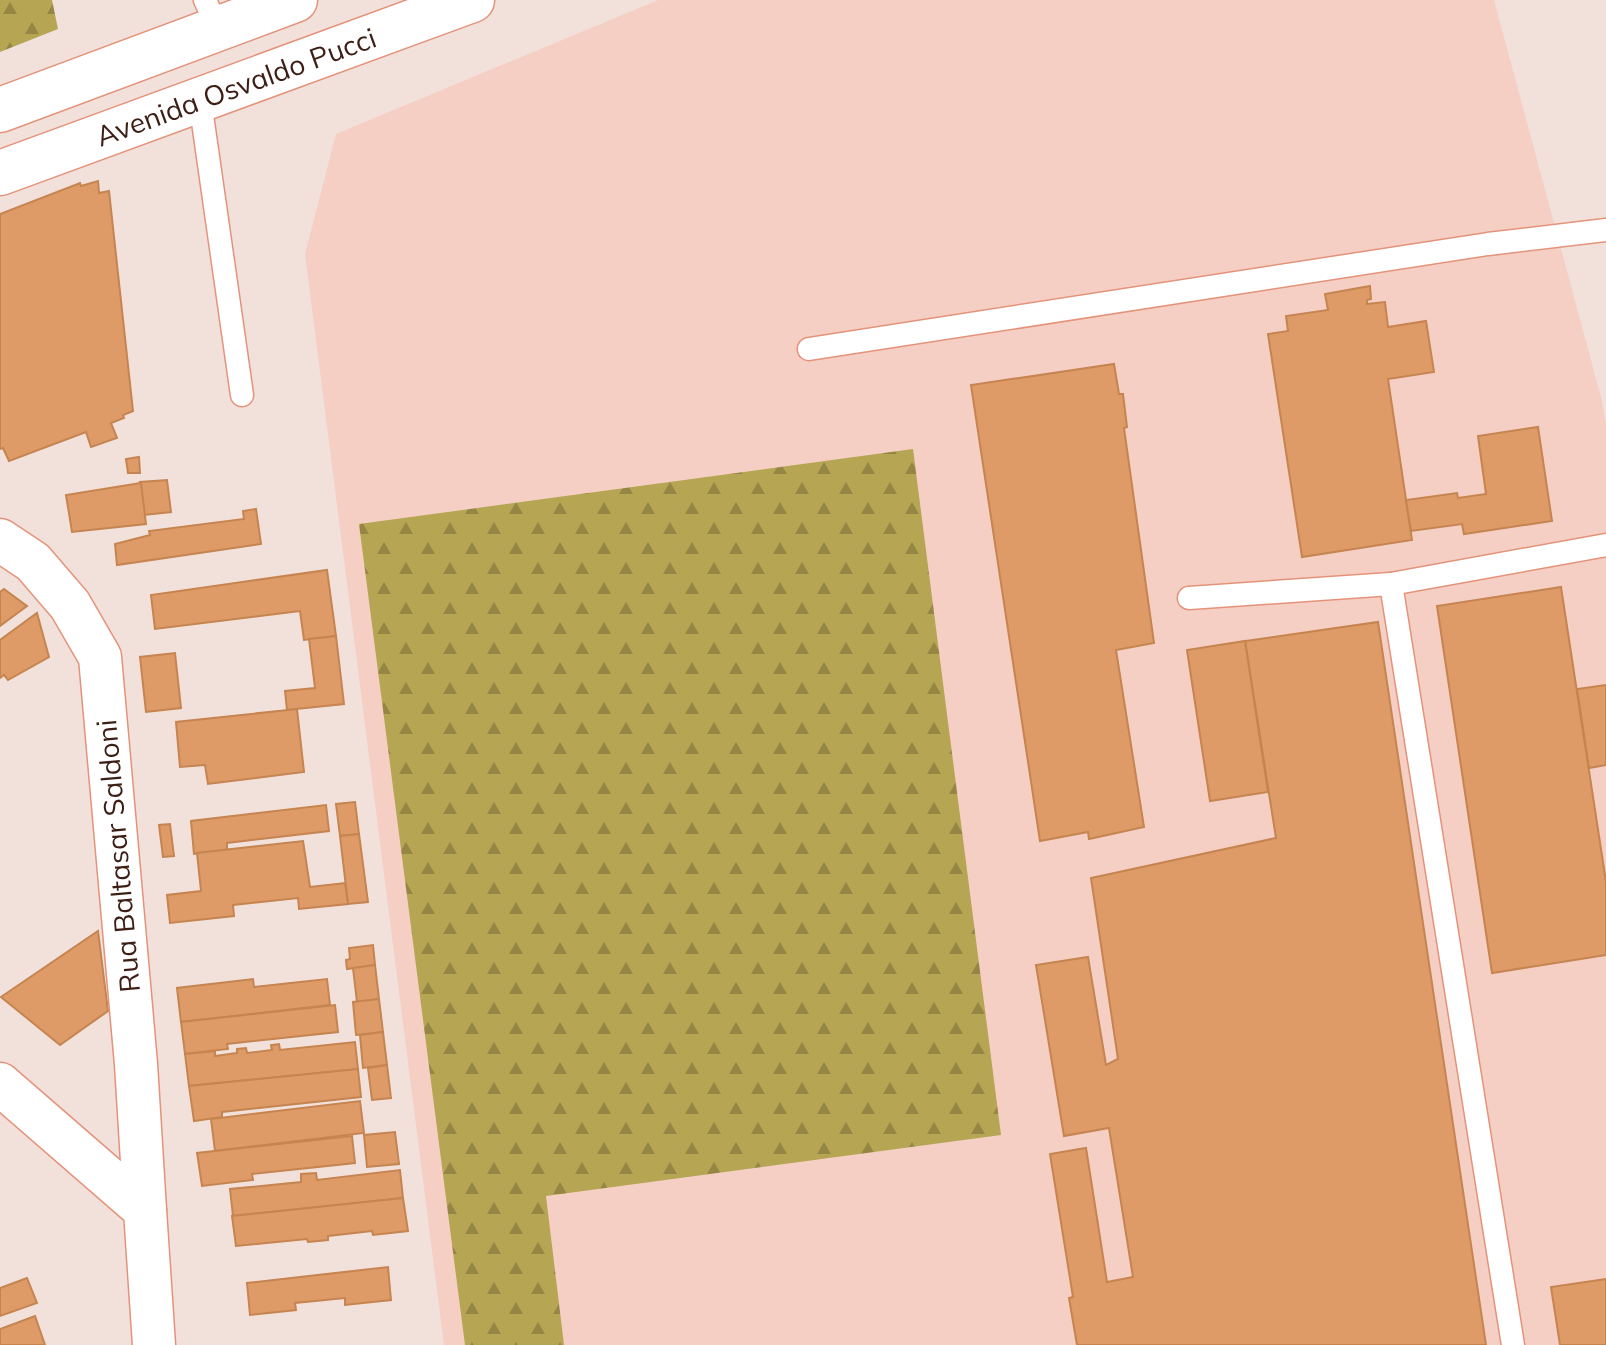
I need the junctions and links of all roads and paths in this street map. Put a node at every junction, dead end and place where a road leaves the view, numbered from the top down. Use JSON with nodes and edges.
{"nodes":[{"id":1,"x":295,"y":0,"type":"edge"},
{"id":2,"x":472,"y":0,"type":"edge"},
{"id":3,"x":212,"y":14,"type":"edge"},
{"id":4,"x":200,"y":101,"type":"junction"},
{"id":5,"x":0,"y":110,"type":"edge"},
{"id":6,"x":0,"y":173,"type":"edge"},
{"id":7,"x":1606,"y":230,"type":"edge"},
{"id":8,"x":809,"y":349,"type":"dead end"},
{"id":9,"x":242,"y":395,"type":"dead end"},
{"id":10,"x":0,"y":540,"type":"edge"},
{"id":11,"x":1606,"y":545,"type":"edge"},
{"id":12,"x":1391,"y":584,"type":"junction"},
{"id":13,"x":1189,"y":598,"type":"dead end"},
{"id":14,"x":0,"y":1084,"type":"edge"},
{"id":15,"x":145,"y":1210,"type":"junction"},
{"id":16,"x":154,"y":1345,"type":"edge"},
{"id":17,"x":1513,"y":1345,"type":"edge"}],
"edges":[{"from":1,"to":3,"type":"main road"},
{"from":2,"to":4,"type":"main road","name":"Avenida Osvaldo Pucci"},
{"from":3,"to":5,"type":"main road"},
{"from":4,"to":6,"type":"main road","name":"Avenida Osvaldo Pucci"},
{"from":4,"to":9,"type":"lane"},
{"from":7,"to":8,"type":"lane"},
{"from":10,"to":15,"type":"street","name":"Rua Baltasar Saldoni"},
{"from":11,"to":12,"type":"lane"},
{"from":12,"to":13,"type":"lane"},
{"from":12,"to":17,"type":"lane"},
{"from":14,"to":15,"type":"street"},
{"from":15,"to":16,"type":"street","name":"Rua Baltasar Saldoni"}]}
